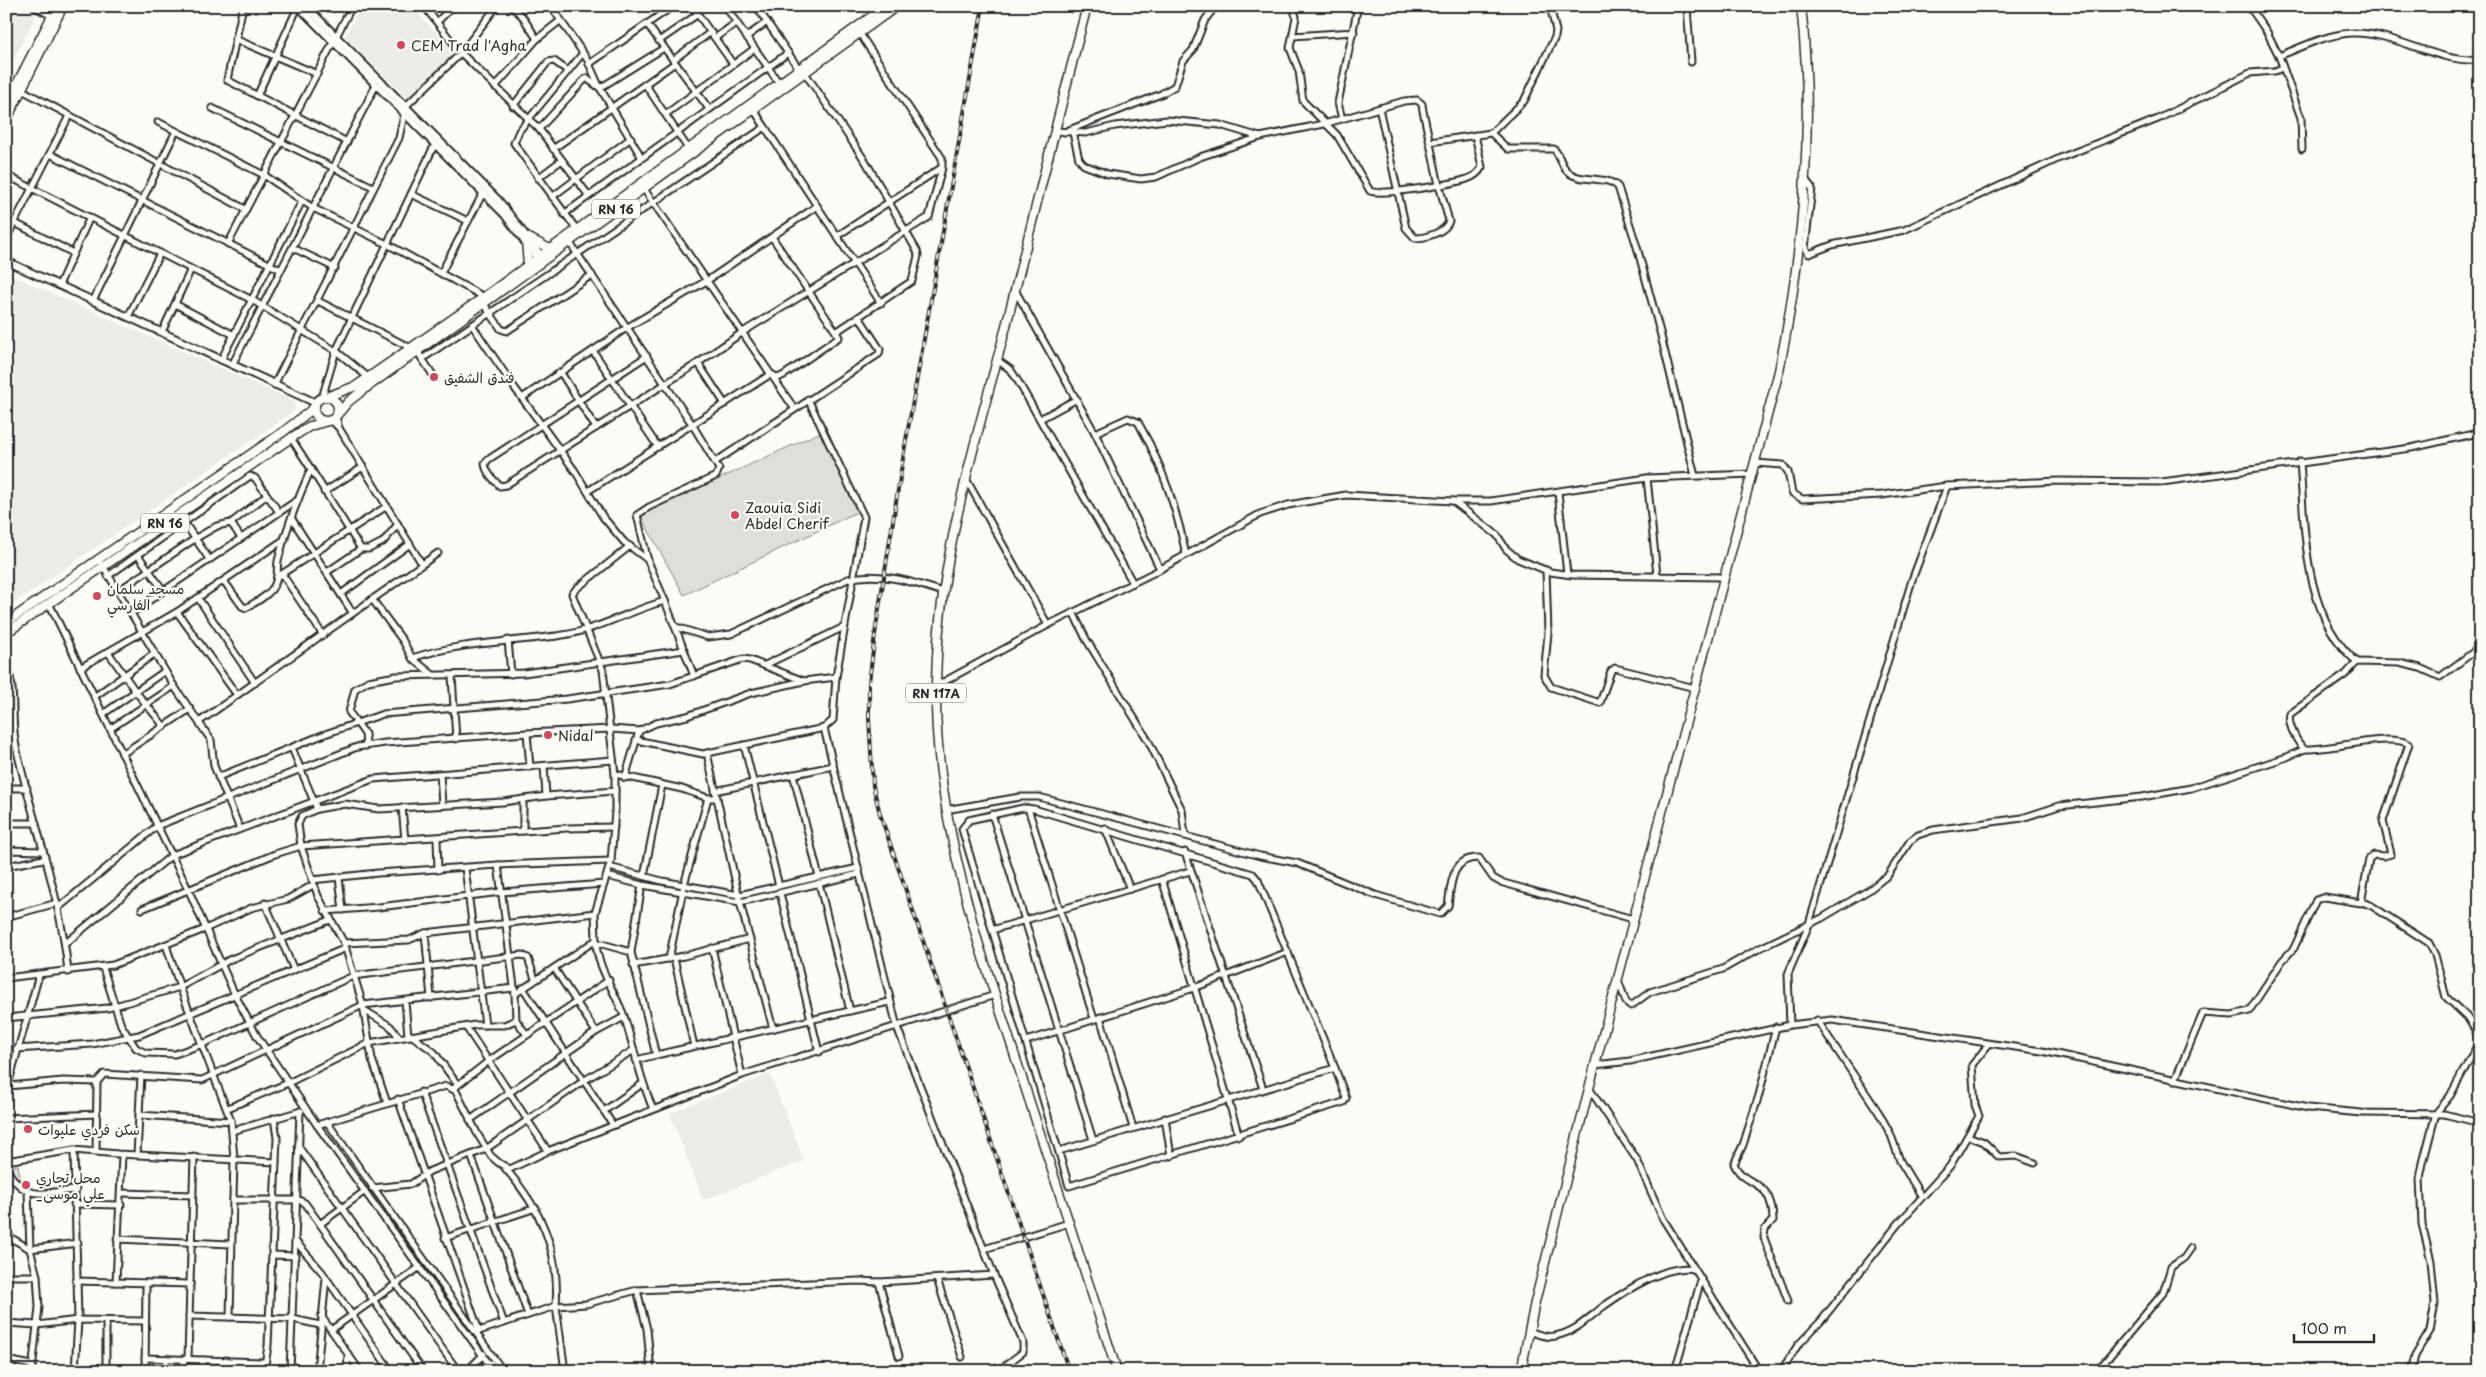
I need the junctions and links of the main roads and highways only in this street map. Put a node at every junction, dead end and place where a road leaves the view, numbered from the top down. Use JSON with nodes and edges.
{"nodes":[{"id":1,"x":57,"y":6,"type":"edge"},
{"id":2,"x":63,"y":6,"type":"edge"},
{"id":3,"x":886,"y":6,"type":"edge"},
{"id":4,"x":897,"y":6,"type":"edge"},
{"id":5,"x":1087,"y":6,"type":"edge"},
{"id":6,"x":1801,"y":6,"type":"edge"},
{"id":7,"x":54,"y":17,"type":"junction"},
{"id":8,"x":802,"y":71,"type":"junction"},
{"id":9,"x":6,"y":106,"type":"edge"},
{"id":10,"x":6,"y":121,"type":"edge"},
{"id":11,"x":690,"y":151,"type":"junction"},
{"id":12,"x":550,"y":249,"type":"junction"},
{"id":13,"x":541,"y":259,"type":"junction"},
{"id":14,"x":528,"y":265,"type":"junction"},
{"id":15,"x":484,"y":301,"type":"junction"},
{"id":16,"x":414,"y":349,"type":"junction"},
{"id":17,"x":320,"y":401,"type":"junction"},
{"id":18,"x":333,"y":418,"type":"junction"},
{"id":19,"x":101,"y":562,"type":"junction"},
{"id":20,"x":6,"y":623,"type":"edge"},
{"id":21,"x":6,"y":633,"type":"edge"},
{"id":22,"x":1117,"y":1371,"type":"edge"},
{"id":23,"x":1521,"y":1371,"type":"edge"}],
"edges":[{"from":1,"to":7,"type":"main road"},
{"from":2,"to":7,"type":"main road"},
{"from":3,"to":8,"type":"main road","number":"RN 16"},
{"from":4,"to":8,"type":"main road","number":"RN 16"},
{"from":5,"to":22,"type":"main road","number":"RN 117A"},
{"from":6,"to":23,"type":"main road"},
{"from":7,"to":9,"type":"main road"},
{"from":7,"to":10,"type":"main road"},
{"from":8,"to":11,"type":"main road","number":"RN 16"},
{"from":8,"to":11,"type":"main road","number":"RN 16"},
{"from":11,"to":12,"type":"main road","number":"RN 16"},
{"from":11,"to":13,"type":"main road","number":"RN 16"},
{"from":12,"to":13,"type":"main road","number":"RN 16"},
{"from":12,"to":14,"type":"main road"},
{"from":13,"to":14,"type":"main road","number":"RN 16"},
{"from":13,"to":15,"type":"main road","number":"RN 16"},
{"from":14,"to":15,"type":"main road","number":"RN 16"},
{"from":15,"to":16,"type":"main road","number":"RN 16"},
{"from":16,"to":17,"type":"main road","number":"RN 16"},
{"from":16,"to":18,"type":"main road","number":"RN 16"},
{"from":17,"to":18,"type":"main road"},
{"from":17,"to":18,"type":"main road"},
{"from":17,"to":19,"type":"main road","number":"RN 16"},
{"from":18,"to":19,"type":"main road","number":"RN 16"},
{"from":19,"to":20,"type":"main road","number":"RN 16"},
{"from":19,"to":21,"type":"main road","number":"RN 16"}]}
